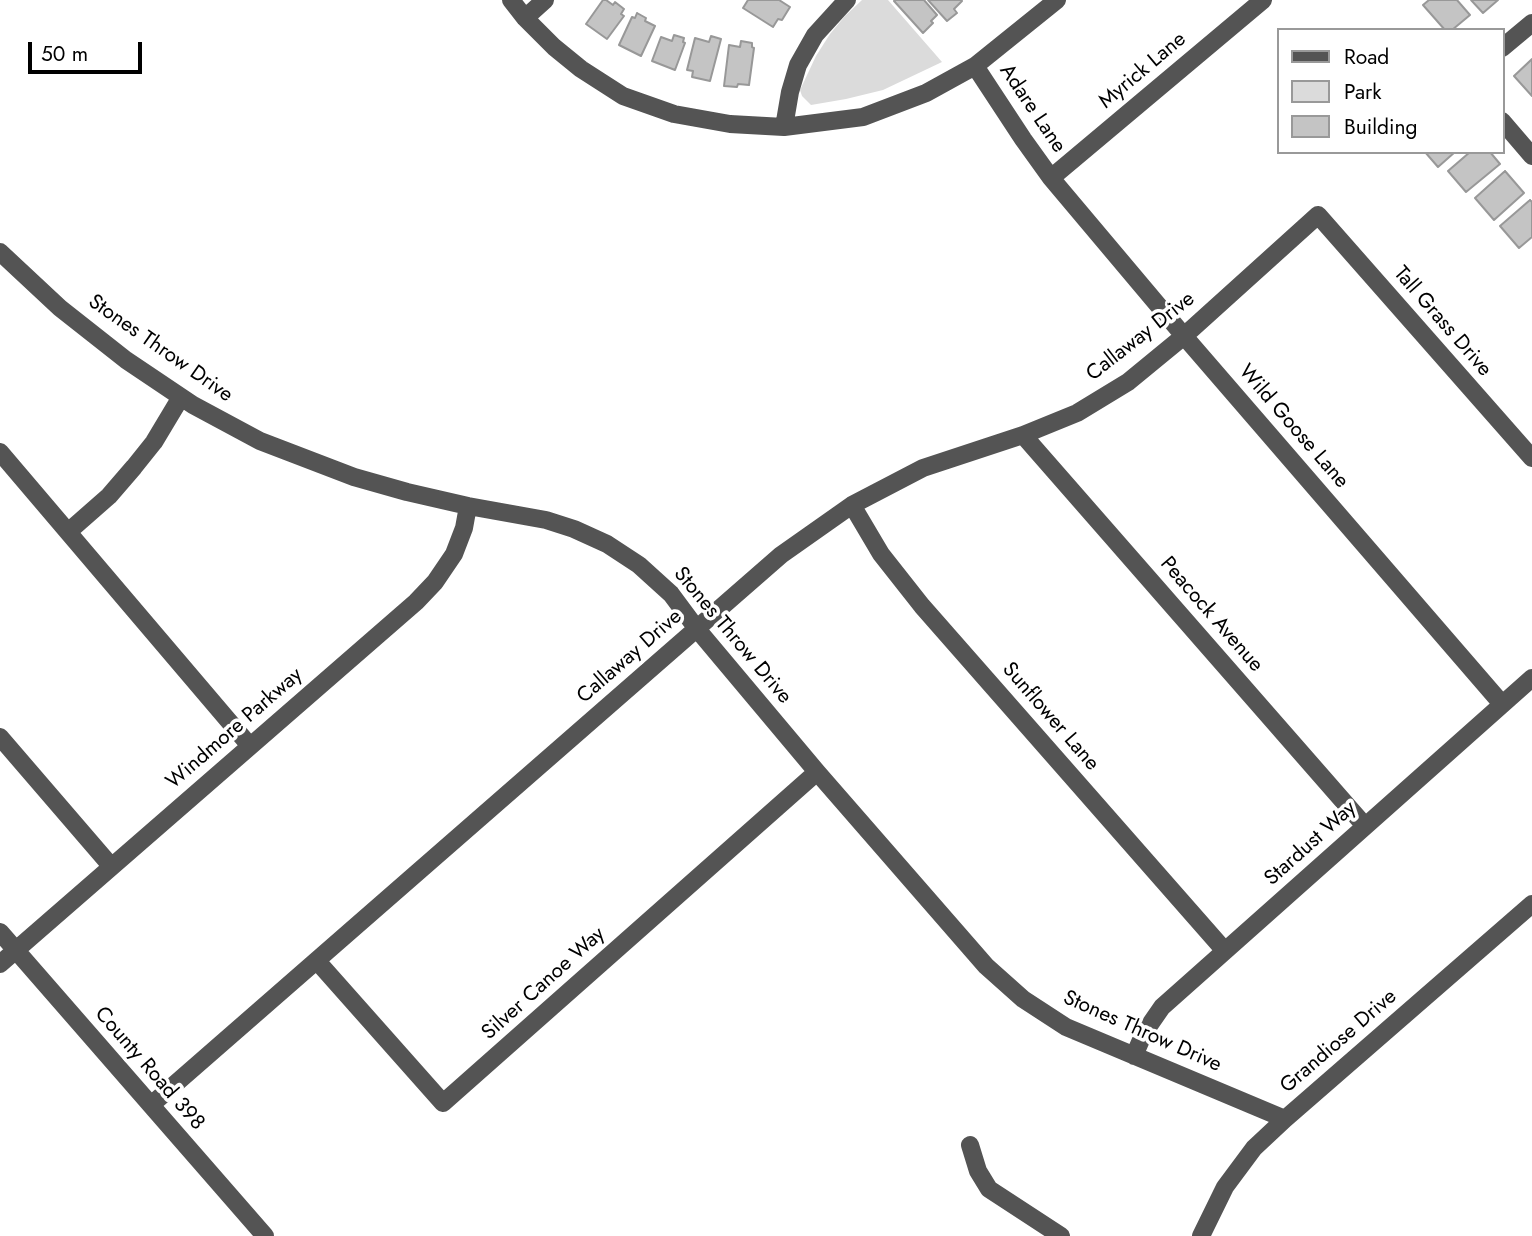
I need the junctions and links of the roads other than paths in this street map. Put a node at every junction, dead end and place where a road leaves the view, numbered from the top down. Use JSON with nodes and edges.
{"nodes":[{"id":1,"x":511,"y":0,"type":"edge"},
{"id":2,"x":545,"y":0,"type":"edge"},
{"id":3,"x":847,"y":0,"type":"edge"},
{"id":4,"x":1058,"y":0,"type":"edge"},
{"id":5,"x":1264,"y":0,"type":"edge"},
{"id":6,"x":525,"y":18,"type":"junction"},
{"id":7,"x":1532,"y":23,"type":"edge"},
{"id":8,"x":1504,"y":46,"type":"edge"},
{"id":9,"x":975,"y":66,"type":"junction"},
{"id":10,"x":1504,"y":123,"type":"edge"},
{"id":11,"x":784,"y":127,"type":"junction"},
{"id":12,"x":1532,"y":156,"type":"edge"},
{"id":13,"x":1051,"y":178,"type":"junction"},
{"id":14,"x":1318,"y":215,"type":"joint"},
{"id":15,"x":0,"y":252,"type":"edge"},
{"id":16,"x":1184,"y":336,"type":"junction"},
{"id":17,"x":181,"y":397,"type":"junction"},
{"id":18,"x":1023,"y":435,"type":"junction"},
{"id":19,"x":0,"y":452,"type":"edge"},
{"id":20,"x":1532,"y":458,"type":"edge"},
{"id":21,"x":852,"y":505,"type":"junction"},
{"id":22,"x":468,"y":506,"type":"junction"},
{"id":23,"x":68,"y":532,"type":"junction"},
{"id":24,"x":697,"y":629,"type":"junction"},
{"id":25,"x":1532,"y":678,"type":"edge"},
{"id":26,"x":1502,"y":704,"type":"junction"},
{"id":27,"x":0,"y":737,"type":"edge"},
{"id":28,"x":250,"y":746,"type":"junction"},
{"id":29,"x":817,"y":772,"type":"junction"},
{"id":30,"x":1366,"y":826,"type":"junction"},
{"id":31,"x":111,"y":866,"type":"junction"},
{"id":32,"x":1532,"y":904,"type":"edge"},
{"id":33,"x":0,"y":932,"type":"edge"},
{"id":34,"x":15,"y":950,"type":"junction"},
{"id":35,"x":1225,"y":951,"type":"junction"},
{"id":36,"x":317,"y":961,"type":"junction"},
{"id":37,"x":0,"y":964,"type":"edge"},
{"id":38,"x":1134,"y":1056,"type":"junction"},
{"id":39,"x":151,"y":1105,"type":"junction"},
{"id":40,"x":1285,"y":1119,"type":"junction"},
{"id":41,"x":970,"y":1145,"type":"dead end"},
{"id":42,"x":265,"y":1236,"type":"edge"},
{"id":43,"x":1061,"y":1236,"type":"edge"},
{"id":44,"x":1201,"y":1236,"type":"edge"}],
"edges":[{"from":1,"to":6,"type":"street"},
{"from":2,"to":6,"type":"street"},
{"from":3,"to":11,"type":"street"},
{"from":4,"to":9,"type":"street"},
{"from":5,"to":13,"type":"street","name":"Myrick Lane"},
{"from":6,"to":11,"type":"street"},
{"from":7,"to":8,"type":"street"},
{"from":9,"to":11,"type":"street"},
{"from":9,"to":13,"type":"street","name":"Adare Lane"},
{"from":10,"to":12,"type":"street"},
{"from":13,"to":16,"type":"street","name":"Wild Goose Lane"},
{"from":14,"to":16,"type":"street","name":"Callaway Drive"},
{"from":14,"to":20,"type":"street","name":"Tall Grass Drive"},
{"from":15,"to":17,"type":"street","name":"Stones Throw Drive"},
{"from":16,"to":18,"type":"street","name":"Callaway Drive"},
{"from":16,"to":26,"type":"street","name":"Wild Goose Lane"},
{"from":17,"to":22,"type":"street","name":"Stones Throw Drive"},
{"from":17,"to":23,"type":"street"},
{"from":18,"to":21,"type":"street","name":"Callaway Drive"},
{"from":18,"to":30,"type":"street","name":"Peacock Avenue"},
{"from":19,"to":23,"type":"street"},
{"from":21,"to":24,"type":"street","name":"Callaway Drive"},
{"from":21,"to":35,"type":"street","name":"Sunflower Lane"},
{"from":22,"to":24,"type":"street","name":"Stones Throw Drive"},
{"from":22,"to":28,"type":"street","name":"Windmore Parkway"},
{"from":23,"to":28,"type":"street"},
{"from":24,"to":29,"type":"street","name":"Stones Throw Drive"},
{"from":24,"to":36,"type":"street","name":"Callaway Drive"},
{"from":25,"to":26,"type":"street","name":"Stardust Way"},
{"from":26,"to":30,"type":"street","name":"Stardust Way"},
{"from":27,"to":31,"type":"street"},
{"from":28,"to":31,"type":"street","name":"Windmore Parkway"},
{"from":29,"to":36,"type":"street","name":"Silver Canoe Way"},
{"from":29,"to":38,"type":"street","name":"Stones Throw Drive"},
{"from":30,"to":35,"type":"street","name":"Stardust Way"},
{"from":31,"to":34,"type":"street","name":"Windmore Parkway"},
{"from":32,"to":40,"type":"street","name":"Grandiose Drive"},
{"from":33,"to":34,"type":"street","name":"County Road 398"},
{"from":34,"to":37,"type":"street","name":"Windmore Parkway"},
{"from":34,"to":39,"type":"street","name":"County Road 398"},
{"from":35,"to":38,"type":"street","name":"Stardust Way"},
{"from":36,"to":39,"type":"street","name":"Callaway Drive"},
{"from":38,"to":40,"type":"street","name":"Stones Throw Drive"},
{"from":39,"to":42,"type":"street","name":"County Road 398"},
{"from":40,"to":44,"type":"street","name":"Grandiose Drive"},
{"from":41,"to":43,"type":"street"}]}
